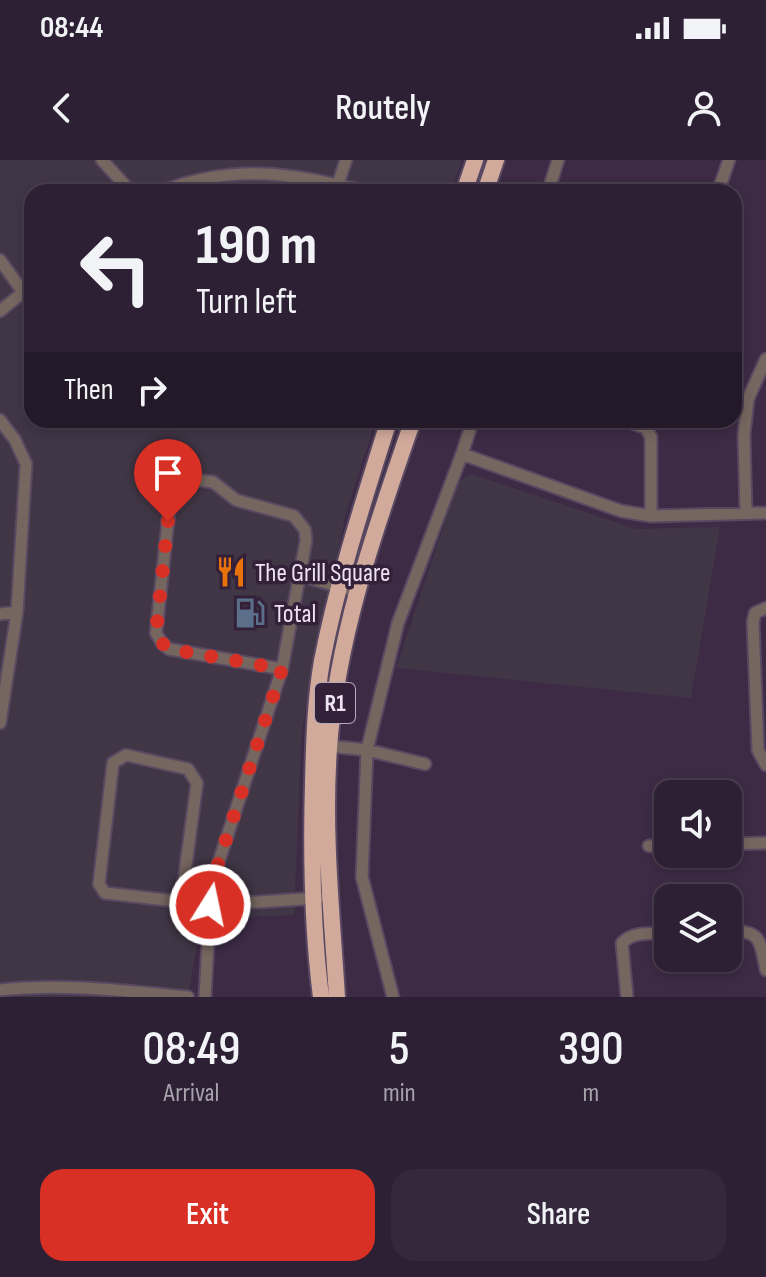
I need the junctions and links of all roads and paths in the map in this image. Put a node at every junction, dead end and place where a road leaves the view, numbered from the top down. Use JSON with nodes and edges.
{"nodes":[{"id":1,"x":102,"y":160,"type":"edge"},
{"id":2,"x":346,"y":160,"type":"edge"},
{"id":3,"x":475,"y":160,"type":"edge"},
{"id":4,"x":496,"y":160,"type":"edge"},
{"id":5,"x":558,"y":160,"type":"edge"},
{"id":6,"x":729,"y":160,"type":"edge"},
{"id":7,"x":124,"y":184,"type":"edge"},
{"id":8,"x":180,"y":184,"type":"edge"},
{"id":9,"x":338,"y":184,"type":"joint"},
{"id":10,"x":467,"y":184,"type":"edge"},
{"id":11,"x":488,"y":184,"type":"edge"},
{"id":12,"x":550,"y":184,"type":"edge"},
{"id":13,"x":721,"y":184,"type":"edge"},
{"id":14,"x":0,"y":260,"type":"edge"},
{"id":15,"x":24,"y":284,"type":"edge"},
{"id":16,"x":24,"y":291,"type":"edge"},
{"id":17,"x":0,"y":311,"type":"edge"},
{"id":18,"x":766,"y":359,"type":"edge"},
{"id":19,"x":0,"y":420,"type":"edge"},
{"id":20,"x":387,"y":428,"type":"edge"},
{"id":21,"x":410,"y":428,"type":"edge"},
{"id":22,"x":470,"y":428,"type":"edge"},
{"id":23,"x":646,"y":428,"type":"edge"},
{"id":24,"x":462,"y":454,"type":"junction"},
{"id":25,"x":746,"y":513,"type":"junction"},
{"id":26,"x":766,"y":513,"type":"edge"},
{"id":27,"x":651,"y":516,"type":"junction"},
{"id":28,"x":299,"y":575,"type":"junction"},
{"id":29,"x":339,"y":587,"type":"junction"},
{"id":30,"x":357,"y":592,"type":"junction"},
{"id":31,"x":766,"y":608,"type":"edge"},
{"id":32,"x":17,"y":612,"type":"junction"},
{"id":33,"x":0,"y":614,"type":"edge"},
{"id":34,"x":5,"y":663,"type":"edge"},
{"id":35,"x":282,"y":669,"type":"junction"},
{"id":36,"x":3,"y":696,"type":"edge"},
{"id":37,"x":0,"y":723,"type":"edge"},
{"id":38,"x":329,"y":746,"type":"junction"},
{"id":39,"x":367,"y":750,"type":"junction"},
{"id":40,"x":425,"y":764,"type":"dead end"},
{"id":41,"x":766,"y":765,"type":"edge"},
{"id":42,"x":766,"y":843,"type":"edge"},
{"id":43,"x":742,"y":844,"type":"edge"},
{"id":44,"x":649,"y":846,"type":"dead end"},
{"id":45,"x":654,"y":846,"type":"edge"},
{"id":46,"x":322,"y":898,"type":"junction"},
{"id":47,"x":181,"y":902,"type":"junction"},
{"id":48,"x":210,"y":905,"type":"junction"},
{"id":49,"x":742,"y":931,"type":"edge"},
{"id":50,"x":654,"y":933,"type":"edge"},
{"id":51,"x":766,"y":970,"type":"edge"},
{"id":52,"x":0,"y":990,"type":"edge"},
{"id":53,"x":188,"y":997,"type":"edge"},
{"id":54,"x":205,"y":997,"type":"edge"},
{"id":55,"x":321,"y":997,"type":"edge"},
{"id":56,"x":337,"y":997,"type":"edge"},
{"id":57,"x":393,"y":997,"type":"edge"},
{"id":58,"x":627,"y":997,"type":"edge"}],
"edges":[{"from":1,"to":7,"type":"street"},
{"from":2,"to":9,"type":"street"},
{"from":3,"to":10,"type":"highway"},
{"from":4,"to":11,"type":"highway"},
{"from":5,"to":12,"type":"street"},
{"from":6,"to":13,"type":"street"},
{"from":8,"to":9,"type":"street"},
{"from":14,"to":15,"type":"street"},
{"from":16,"to":17,"type":"street"},
{"from":18,"to":25,"type":"street"},
{"from":19,"to":32,"type":"street"},
{"from":20,"to":29,"type":"highway","number":"R1"},
{"from":21,"to":30,"type":"highway","number":"R1"},
{"from":22,"to":24,"type":"street"},
{"from":23,"to":27,"type":"street"},
{"from":24,"to":27,"type":"street"},
{"from":24,"to":39,"type":"street"},
{"from":25,"to":26,"type":"street"},
{"from":25,"to":27,"type":"street"},
{"from":28,"to":29,"type":"street"},
{"from":28,"to":35,"type":"street"},
{"from":28,"to":35,"type":"street"},
{"from":29,"to":30,"type":"street"},
{"from":29,"to":46,"type":"highway","number":"R1"},
{"from":30,"to":38,"type":"highway","number":"R1"},
{"from":31,"to":41,"type":"street"},
{"from":32,"to":33,"type":"street"},
{"from":32,"to":34,"type":"street"},
{"from":34,"to":36,"type":"street"},
{"from":35,"to":48,"type":"street"},
{"from":36,"to":37,"type":"street"},
{"from":38,"to":39,"type":"street"},
{"from":38,"to":46,"type":"highway","number":"R1"},
{"from":39,"to":40,"type":"street"},
{"from":39,"to":57,"type":"street"},
{"from":42,"to":43,"type":"street"},
{"from":44,"to":45,"type":"street"},
{"from":46,"to":48,"type":"street"},
{"from":46,"to":55,"type":"highway","number":"R1"},
{"from":46,"to":56,"type":"highway","number":"R1"},
{"from":47,"to":47,"type":"street"},
{"from":47,"to":48,"type":"street"},
{"from":48,"to":54,"type":"street"},
{"from":49,"to":51,"type":"street"},
{"from":50,"to":58,"type":"street"},
{"from":52,"to":53,"type":"street"}]}
